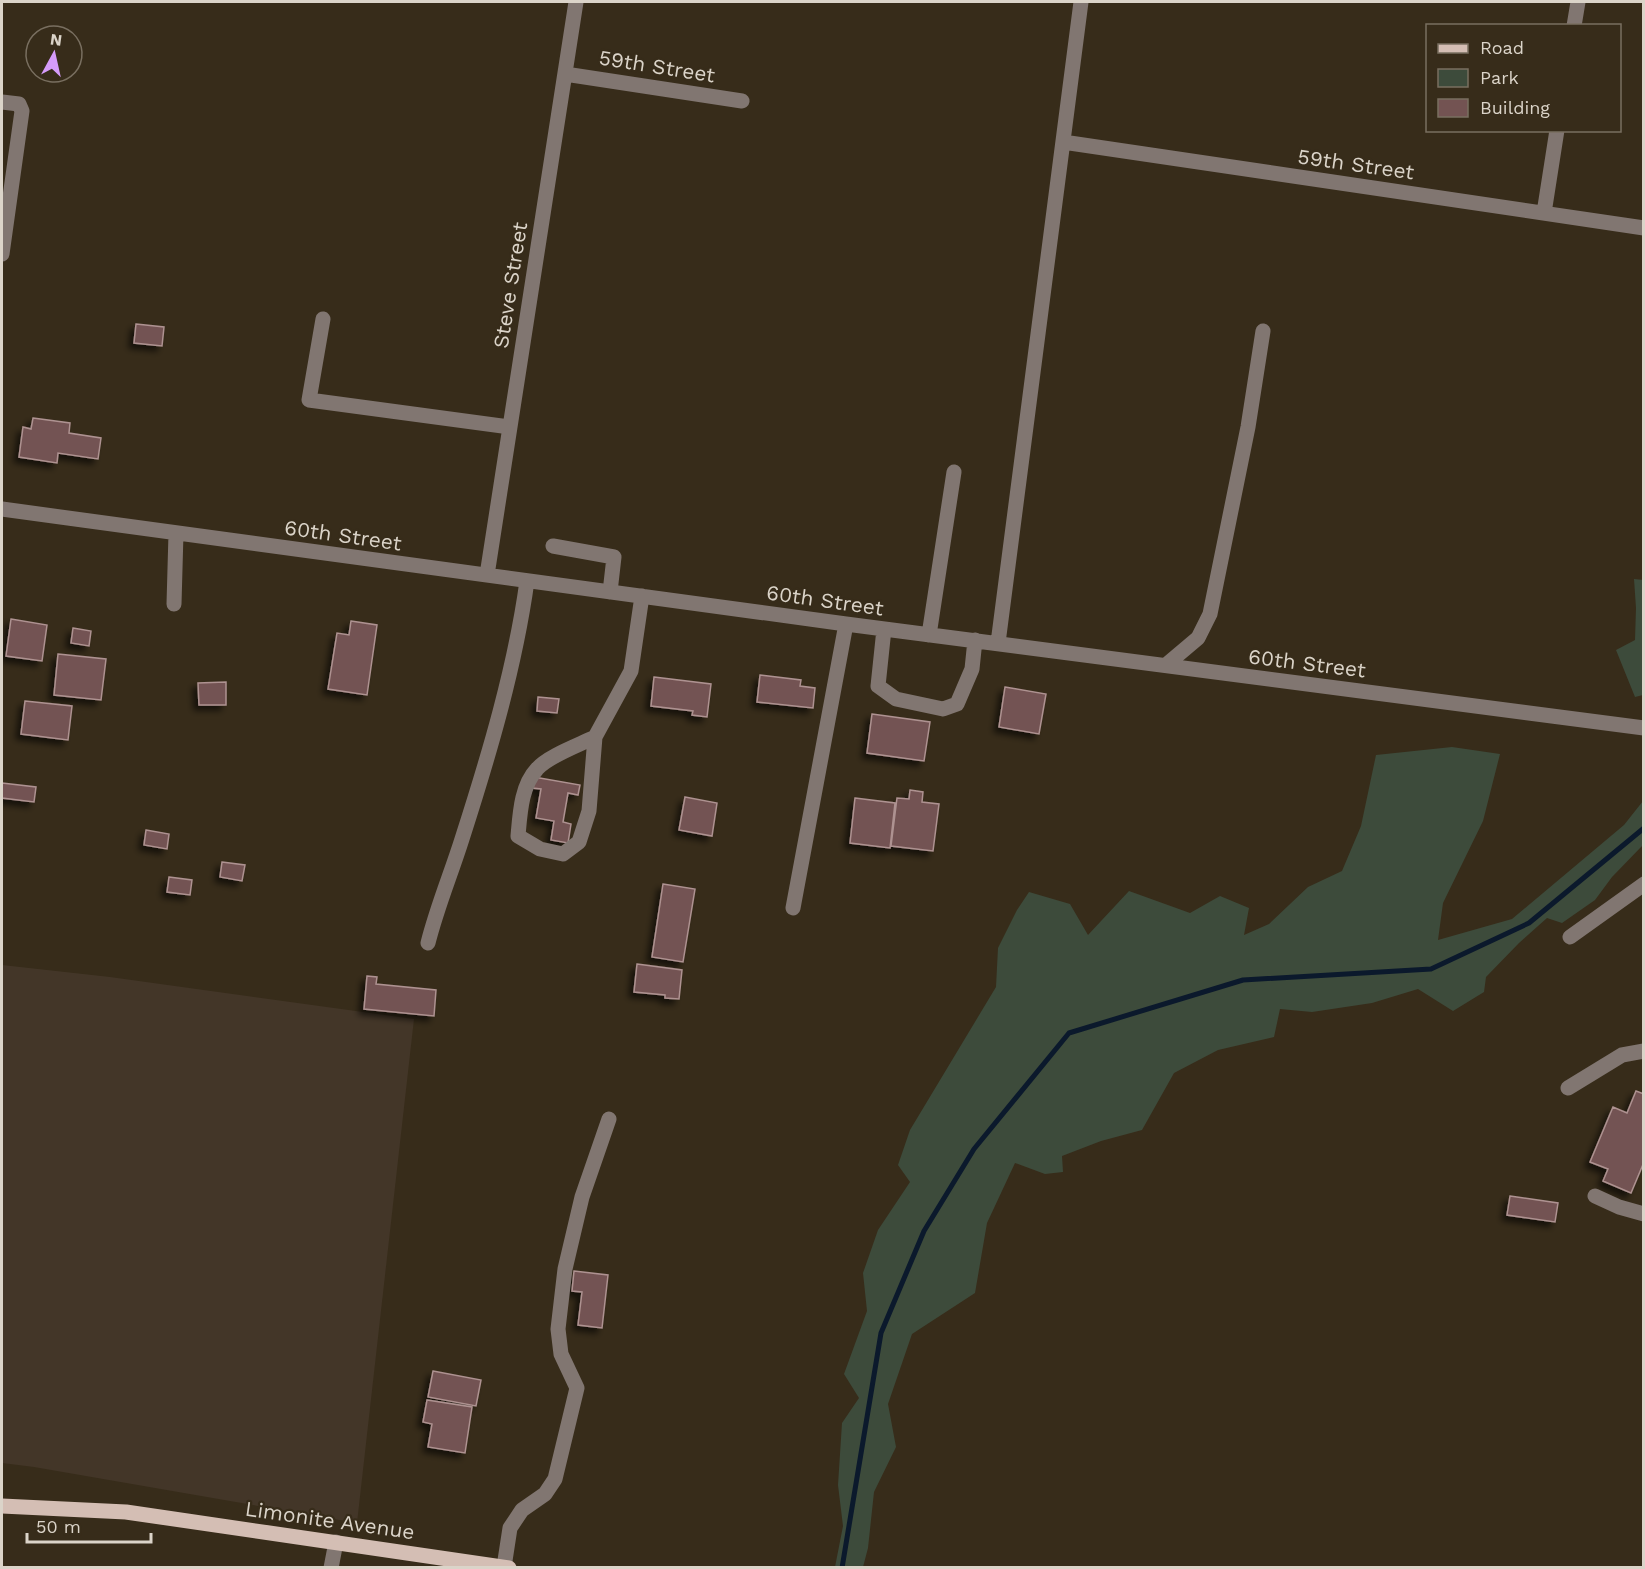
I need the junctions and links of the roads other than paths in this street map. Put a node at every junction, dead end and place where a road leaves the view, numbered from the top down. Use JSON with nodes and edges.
{"nodes":[{"id":1,"x":576,"y":2,"type":"edge"},
{"id":2,"x":1081,"y":2,"type":"edge"},
{"id":3,"x":1578,"y":2,"type":"edge"},
{"id":4,"x":1574,"y":24,"type":"edge"},
{"id":5,"x":565,"y":74,"type":"junction"},
{"id":6,"x":742,"y":101,"type":"dead end"},
{"id":7,"x":2,"y":102,"type":"edge"},
{"id":8,"x":1557,"y":132,"type":"edge"},
{"id":9,"x":1063,"y":142,"type":"junction"},
{"id":10,"x":1544,"y":213,"type":"junction"},
{"id":11,"x":4,"y":216,"type":"edge"},
{"id":12,"x":1644,"y":228,"type":"edge"},
{"id":13,"x":2,"y":254,"type":"edge"},
{"id":14,"x":323,"y":319,"type":"dead end"},
{"id":15,"x":1263,"y":331,"type":"dead end"},
{"id":16,"x":510,"y":427,"type":"junction"},
{"id":17,"x":954,"y":472,"type":"dead end"},
{"id":18,"x":2,"y":509,"type":"edge"},
{"id":19,"x":177,"y":533,"type":"junction"},
{"id":20,"x":553,"y":546,"type":"dead end"},
{"id":21,"x":487,"y":576,"type":"junction"},
{"id":22,"x":527,"y":581,"type":"junction"},
{"id":23,"x":610,"y":592,"type":"junction"},
{"id":24,"x":642,"y":596,"type":"junction"},
{"id":25,"x":174,"y":604,"type":"dead end"},
{"id":26,"x":846,"y":624,"type":"junction"},
{"id":27,"x":884,"y":628,"type":"junction"},
{"id":28,"x":929,"y":634,"type":"junction"},
{"id":29,"x":975,"y":640,"type":"junction"},
{"id":30,"x":998,"y":643,"type":"junction"},
{"id":31,"x":1166,"y":665,"type":"junction"},
{"id":32,"x":1644,"y":728,"type":"edge"},
{"id":33,"x":595,"y":738,"type":"junction"},
{"id":34,"x":1644,"y":884,"type":"edge"},
{"id":35,"x":793,"y":908,"type":"dead end"},
{"id":36,"x":1570,"y":937,"type":"dead end"},
{"id":37,"x":428,"y":943,"type":"dead end"},
{"id":38,"x":1644,"y":1051,"type":"edge"},
{"id":39,"x":1568,"y":1089,"type":"dead end"},
{"id":40,"x":609,"y":1119,"type":"dead end"},
{"id":41,"x":1595,"y":1196,"type":"dead end"},
{"id":42,"x":1644,"y":1214,"type":"edge"},
{"id":43,"x":2,"y":1506,"type":"edge"},
{"id":44,"x":336,"y":1542,"type":"junction"},
{"id":45,"x":439,"y":1563,"type":"edge"},
{"id":46,"x":504,"y":1567,"type":"edge"},
{"id":47,"x":332,"y":1568,"type":"edge"},
{"id":48,"x":509,"y":1568,"type":"edge"}],
"edges":[{"from":1,"to":5,"type":"street","name":"Steve Street"},
{"from":2,"to":9,"type":"street"},
{"from":3,"to":4,"type":"street"},
{"from":5,"to":6,"type":"street","name":"59th Street"},
{"from":5,"to":16,"type":"street","name":"Steve Street"},
{"from":7,"to":11,"type":"street"},
{"from":8,"to":10,"type":"street"},
{"from":9,"to":10,"type":"street","name":"59th Street"},
{"from":9,"to":30,"type":"street"},
{"from":10,"to":12,"type":"street","name":"59th Street"},
{"from":11,"to":13,"type":"street"},
{"from":14,"to":16,"type":"street"},
{"from":15,"to":31,"type":"street"},
{"from":16,"to":21,"type":"street","name":"Steve Street"},
{"from":17,"to":28,"type":"street"},
{"from":18,"to":19,"type":"street","name":"60th Street"},
{"from":19,"to":21,"type":"street","name":"60th Street"},
{"from":19,"to":25,"type":"street"},
{"from":20,"to":23,"type":"street"},
{"from":21,"to":22,"type":"street","name":"60th Street"},
{"from":22,"to":23,"type":"street","name":"60th Street"},
{"from":22,"to":37,"type":"street"},
{"from":23,"to":24,"type":"street","name":"60th Street"},
{"from":24,"to":26,"type":"street","name":"60th Street"},
{"from":24,"to":33,"type":"street"},
{"from":26,"to":27,"type":"street","name":"60th Street"},
{"from":26,"to":35,"type":"street"},
{"from":27,"to":28,"type":"street","name":"60th Street"},
{"from":27,"to":29,"type":"street"},
{"from":28,"to":29,"type":"street","name":"60th Street"},
{"from":29,"to":30,"type":"street","name":"60th Street"},
{"from":30,"to":31,"type":"street","name":"60th Street"},
{"from":31,"to":32,"type":"street","name":"60th Street"},
{"from":33,"to":33,"type":"street"},
{"from":34,"to":36,"type":"street"},
{"from":38,"to":39,"type":"street"},
{"from":40,"to":46,"type":"street"},
{"from":41,"to":42,"type":"street"},
{"from":43,"to":44,"type":"main road","name":"Limonite Avenue"},
{"from":44,"to":45,"type":"main road","name":"Limonite Avenue"},
{"from":44,"to":47,"type":"street"},
{"from":45,"to":46,"type":"main road","name":"Limonite Avenue"},
{"from":46,"to":48,"type":"main road","name":"Limonite Avenue"}]}
